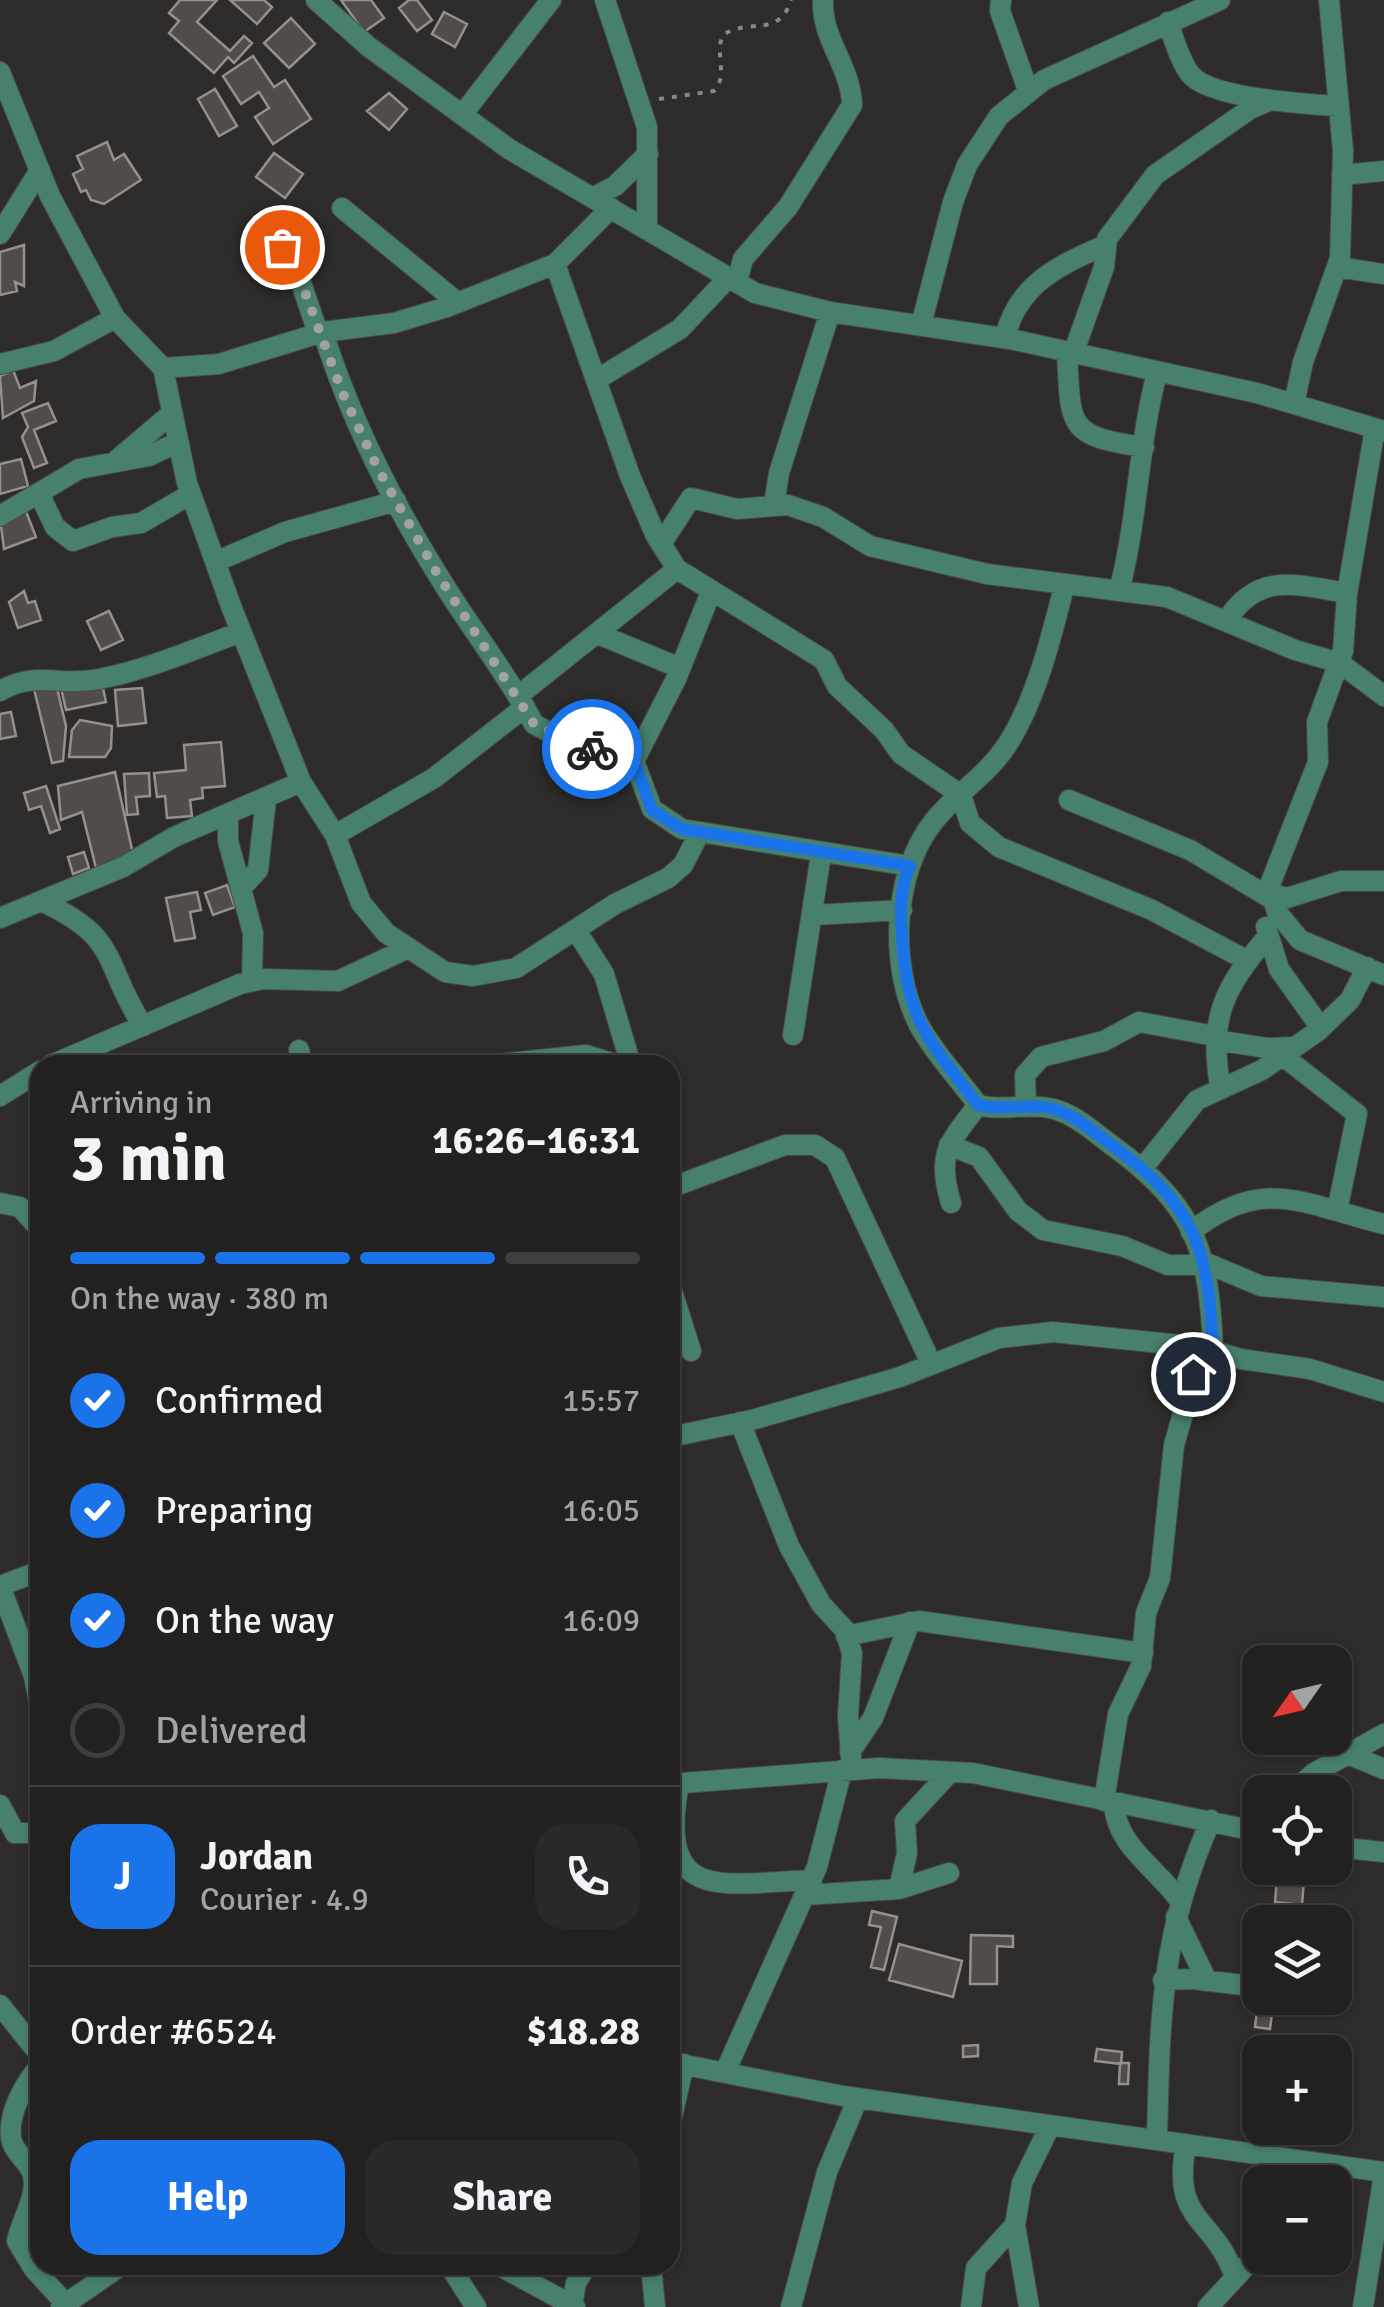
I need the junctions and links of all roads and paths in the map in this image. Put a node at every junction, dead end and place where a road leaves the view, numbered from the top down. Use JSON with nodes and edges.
{"nodes":[{"id":1,"x":551,"y":0,"type":"edge"},
{"id":2,"x":604,"y":0,"type":"edge"},
{"id":3,"x":791,"y":0,"type":"edge"},
{"id":4,"x":823,"y":0,"type":"edge"},
{"id":5,"x":1001,"y":0,"type":"edge"},
{"id":6,"x":1220,"y":0,"type":"edge"},
{"id":7,"x":1352,"y":0,"type":"edge"},
{"id":8,"x":323,"y":3,"type":"edge"},
{"id":9,"x":1330,"y":5,"type":"edge"},
{"id":10,"x":1168,"y":22,"type":"junction"},
{"id":11,"x":0,"y":72,"type":"edge"},
{"id":12,"x":1028,"y":90,"type":"junction"},
{"id":13,"x":1271,"y":100,"type":"junction"},
{"id":14,"x":640,"y":102,"type":"junction"},
{"id":15,"x":1337,"y":106,"type":"junction"},
{"id":16,"x":462,"y":115,"type":"junction"},
{"id":17,"x":648,"y":154,"type":"junction"},
{"id":18,"x":40,"y":170,"type":"junction"},
{"id":19,"x":1384,"y":171,"type":"edge"},
{"id":20,"x":1342,"y":175,"type":"junction"},
{"id":21,"x":603,"y":202,"type":"junction"},
{"id":22,"x":342,"y":208,"type":"dead end"},
{"id":23,"x":647,"y":230,"type":"junction"},
{"id":24,"x":0,"y":234,"type":"edge"},
{"id":25,"x":1106,"y":246,"type":"junction"},
{"id":26,"x":255,"y":248,"type":"dead end"},
{"id":27,"x":555,"y":264,"type":"junction"},
{"id":28,"x":1337,"y":267,"type":"junction"},
{"id":29,"x":1384,"y":274,"type":"edge"},
{"id":30,"x":732,"y":280,"type":"junction"},
{"id":31,"x":458,"y":302,"type":"junction"},
{"id":32,"x":830,"y":312,"type":"junction"},
{"id":33,"x":115,"y":318,"type":"junction"},
{"id":34,"x":921,"y":325,"type":"junction"},
{"id":35,"x":321,"y":332,"type":"junction"},
{"id":36,"x":1004,"y":338,"type":"junction"},
{"id":37,"x":1070,"y":353,"type":"junction"},
{"id":38,"x":0,"y":364,"type":"edge"},
{"id":39,"x":164,"y":368,"type":"junction"},
{"id":40,"x":1157,"y":373,"type":"junction"},
{"id":41,"x":596,"y":380,"type":"junction"},
{"id":42,"x":1294,"y":404,"type":"junction"},
{"id":43,"x":170,"y":415,"type":"junction"},
{"id":44,"x":1379,"y":430,"type":"edge"},
{"id":45,"x":176,"y":443,"type":"junction"},
{"id":46,"x":1144,"y":447,"type":"junction"},
{"id":47,"x":115,"y":461,"type":"junction"},
{"id":48,"x":38,"y":493,"type":"junction"},
{"id":49,"x":191,"y":494,"type":"junction"},
{"id":50,"x":1374,"y":496,"type":"edge"},
{"id":51,"x":396,"y":500,"type":"junction"},
{"id":52,"x":774,"y":504,"type":"junction"},
{"id":53,"x":0,"y":516,"type":"edge"},
{"id":54,"x":661,"y":544,"type":"junction"},
{"id":55,"x":215,"y":562,"type":"junction"},
{"id":56,"x":677,"y":569,"type":"junction"},
{"id":57,"x":1064,"y":587,"type":"junction"},
{"id":58,"x":1119,"y":591,"type":"junction"},
{"id":59,"x":711,"y":592,"type":"junction"},
{"id":60,"x":1347,"y":592,"type":"junction"},
{"id":61,"x":1228,"y":620,"type":"junction"},
{"id":62,"x":242,"y":632,"type":"junction"},
{"id":63,"x":598,"y":634,"type":"junction"},
{"id":64,"x":1340,"y":663,"type":"junction"},
{"id":65,"x":680,"y":668,"type":"junction"},
{"id":66,"x":1378,"y":680,"type":"edge"},
{"id":67,"x":0,"y":691,"type":"edge"},
{"id":68,"x":522,"y":702,"type":"junction"},
{"id":69,"x":634,"y":761,"type":"junction"},
{"id":70,"x":301,"y":782,"type":"junction"},
{"id":71,"x":961,"y":795,"type":"junction"},
{"id":72,"x":266,"y":798,"type":"junction"},
{"id":73,"x":1069,"y":800,"type":"dead end"},
{"id":74,"x":228,"y":814,"type":"junction"},
{"id":75,"x":700,"y":832,"type":"junction"},
{"id":76,"x":335,"y":835,"type":"junction"},
{"id":77,"x":821,"y":854,"type":"junction"},
{"id":78,"x":910,"y":866,"type":"junction"},
{"id":79,"x":1384,"y":881,"type":"edge"},
{"id":80,"x":243,"y":886,"type":"junction"},
{"id":81,"x":70,"y":890,"type":"junction"},
{"id":82,"x":1269,"y":895,"type":"junction"},
{"id":83,"x":43,"y":902,"type":"junction"},
{"id":84,"x":902,"y":910,"type":"junction"},
{"id":85,"x":814,"y":915,"type":"junction"},
{"id":86,"x":0,"y":918,"type":"edge"},
{"id":87,"x":90,"y":929,"type":"junction"},
{"id":88,"x":576,"y":932,"type":"junction"},
{"id":89,"x":1300,"y":940,"type":"junction"},
{"id":90,"x":1266,"y":941,"type":"junction"},
{"id":91,"x":1224,"y":948,"type":"junction"},
{"id":92,"x":406,"y":949,"type":"junction"},
{"id":93,"x":1246,"y":962,"type":"junction"},
{"id":94,"x":1376,"y":971,"type":"edge"},
{"id":95,"x":1283,"y":974,"type":"junction"},
{"id":96,"x":252,"y":981,"type":"junction"},
{"id":97,"x":143,"y":1026,"type":"junction"},
{"id":98,"x":793,"y":1035,"type":"dead end"},
{"id":99,"x":1215,"y":1038,"type":"junction"},
{"id":100,"x":1302,"y":1042,"type":"junction"},
{"id":101,"x":71,"y":1055,"type":"edge"},
{"id":102,"x":629,"y":1055,"type":"edge"},
{"id":103,"x":1306,"y":1070,"type":"junction"},
{"id":104,"x":30,"y":1077,"type":"edge"},
{"id":105,"x":1220,"y":1086,"type":"junction"},
{"id":106,"x":0,"y":1096,"type":"edge"},
{"id":107,"x":978,"y":1105,"type":"junction"},
{"id":108,"x":1026,"y":1107,"type":"junction"},
{"id":109,"x":949,"y":1145,"type":"junction"},
{"id":110,"x":1142,"y":1169,"type":"junction"},
{"id":111,"x":680,"y":1184,"type":"edge"},
{"id":112,"x":0,"y":1203,"type":"edge"},
{"id":113,"x":951,"y":1203,"type":"dead end"},
{"id":114,"x":1337,"y":1211,"type":"junction"},
{"id":115,"x":30,"y":1218,"type":"edge"},
{"id":116,"x":1384,"y":1224,"type":"edge"},
{"id":117,"x":1192,"y":1232,"type":"junction"},
{"id":118,"x":1205,"y":1263,"type":"junction"},
{"id":119,"x":1384,"y":1297,"type":"edge"},
{"id":120,"x":680,"y":1316,"type":"edge"},
{"id":121,"x":1207,"y":1349,"type":"junction"},
{"id":122,"x":691,"y":1351,"type":"dead end"},
{"id":123,"x":931,"y":1363,"type":"junction"},
{"id":124,"x":1384,"y":1392,"type":"edge"},
{"id":125,"x":740,"y":1422,"type":"junction"},
{"id":126,"x":680,"y":1435,"type":"edge"},
{"id":127,"x":30,"y":1575,"type":"edge"},
{"id":128,"x":0,"y":1586,"type":"edge"},
{"id":129,"x":910,"y":1622,"type":"junction"},
{"id":130,"x":846,"y":1636,"type":"junction"},
{"id":131,"x":1142,"y":1653,"type":"junction"},
{"id":132,"x":30,"y":1665,"type":"edge"},
{"id":133,"x":1384,"y":1734,"type":"edge"},
{"id":134,"x":1352,"y":1754,"type":"edge"},
{"id":135,"x":1350,"y":1755,"type":"joint"},
{"id":136,"x":848,"y":1764,"type":"junction"},
{"id":137,"x":1384,"y":1769,"type":"edge"},
{"id":138,"x":950,"y":1772,"type":"junction"},
{"id":139,"x":1312,"y":1775,"type":"edge"},
{"id":140,"x":680,"y":1783,"type":"edge"},
{"id":141,"x":1109,"y":1802,"type":"junction"},
{"id":142,"x":0,"y":1805,"type":"edge"},
{"id":143,"x":1210,"y":1820,"type":"junction"},
{"id":144,"x":1242,"y":1825,"type":"edge"},
{"id":145,"x":30,"y":1833,"type":"edge"},
{"id":146,"x":1352,"y":1849,"type":"edge"},
{"id":147,"x":1384,"y":1852,"type":"edge"},
{"id":148,"x":680,"y":1857,"type":"edge"},
{"id":149,"x":950,"y":1873,"type":"dead end"},
{"id":150,"x":808,"y":1888,"type":"junction"},
{"id":151,"x":899,"y":1889,"type":"junction"},
{"id":152,"x":1178,"y":1909,"type":"junction"},
{"id":153,"x":1164,"y":1980,"type":"junction"},
{"id":154,"x":1208,"y":1981,"type":"junction"},
{"id":155,"x":1242,"y":1985,"type":"edge"},
{"id":156,"x":0,"y":2004,"type":"edge"},
{"id":157,"x":30,"y":2042,"type":"edge"},
{"id":158,"x":680,"y":2064,"type":"edge"},
{"id":159,"x":724,"y":2072,"type":"junction"},
{"id":160,"x":30,"y":2080,"type":"edge"},
{"id":161,"x":858,"y":2098,"type":"junction"},
{"id":162,"x":1050,"y":2126,"type":"junction"},
{"id":163,"x":1157,"y":2140,"type":"junction"},
{"id":164,"x":1186,"y":2144,"type":"junction"},
{"id":165,"x":30,"y":2169,"type":"edge"},
{"id":166,"x":1384,"y":2173,"type":"edge"},
{"id":167,"x":30,"y":2200,"type":"edge"},
{"id":168,"x":1015,"y":2225,"type":"junction"},
{"id":169,"x":30,"y":2262,"type":"edge"},
{"id":170,"x":1242,"y":2270,"type":"edge"},
{"id":171,"x":39,"y":2275,"type":"edge"},
{"id":172,"x":106,"y":2275,"type":"edge"},
{"id":173,"x":456,"y":2275,"type":"edge"},
{"id":174,"x":517,"y":2275,"type":"edge"},
{"id":175,"x":581,"y":2275,"type":"edge"},
{"id":176,"x":652,"y":2275,"type":"edge"},
{"id":177,"x":1235,"y":2277,"type":"junction"},
{"id":178,"x":1364,"y":2297,"type":"edge"},
{"id":179,"x":64,"y":2305,"type":"edge"},
{"id":180,"x":574,"y":2306,"type":"edge"},
{"id":181,"x":476,"y":2307,"type":"edge"},
{"id":182,"x":655,"y":2307,"type":"edge"},
{"id":183,"x":792,"y":2307,"type":"edge"},
{"id":184,"x":971,"y":2307,"type":"edge"},
{"id":185,"x":1029,"y":2307,"type":"edge"},
{"id":186,"x":1208,"y":2307,"type":"edge"},
{"id":187,"x":1349,"y":2307,"type":"edge"}],
"edges":[{"from":1,"to":16,"type":"street"},
{"from":2,"to":14,"type":"street"},
{"from":3,"to":14,"type":"path"},
{"from":4,"to":30,"type":"street"},
{"from":5,"to":12,"type":"street"},
{"from":6,"to":10,"type":"street"},
{"from":7,"to":9,"type":"street"},
{"from":8,"to":16,"type":"street"},
{"from":9,"to":15,"type":"street"},
{"from":10,"to":12,"type":"street"},
{"from":10,"to":13,"type":"street"},
{"from":11,"to":18,"type":"street"},
{"from":12,"to":34,"type":"street"},
{"from":13,"to":15,"type":"street"},
{"from":13,"to":25,"type":"street"},
{"from":14,"to":17,"type":"street"},
{"from":15,"to":20,"type":"street"},
{"from":16,"to":21,"type":"street"},
{"from":17,"to":21,"type":"street"},
{"from":17,"to":23,"type":"street"},
{"from":18,"to":24,"type":"street"},
{"from":18,"to":33,"type":"street"},
{"from":19,"to":20,"type":"street"},
{"from":20,"to":28,"type":"street"},
{"from":21,"to":23,"type":"street"},
{"from":21,"to":27,"type":"street"},
{"from":22,"to":31,"type":"street"},
{"from":23,"to":30,"type":"street"},
{"from":25,"to":36,"type":"street"},
{"from":25,"to":37,"type":"street"},
{"from":26,"to":35,"type":"street"},
{"from":27,"to":31,"type":"street"},
{"from":27,"to":41,"type":"street"},
{"from":28,"to":29,"type":"street"},
{"from":28,"to":42,"type":"street"},
{"from":30,"to":32,"type":"street"},
{"from":30,"to":41,"type":"street"},
{"from":31,"to":35,"type":"street"},
{"from":32,"to":34,"type":"street"},
{"from":32,"to":52,"type":"street"},
{"from":33,"to":38,"type":"street"},
{"from":33,"to":39,"type":"street"},
{"from":34,"to":36,"type":"street"},
{"from":35,"to":39,"type":"street"},
{"from":35,"to":51,"type":"street"},
{"from":36,"to":37,"type":"street"},
{"from":37,"to":40,"type":"street"},
{"from":37,"to":46,"type":"street"},
{"from":39,"to":43,"type":"street"},
{"from":40,"to":42,"type":"street"},
{"from":40,"to":46,"type":"street"},
{"from":41,"to":54,"type":"street"},
{"from":42,"to":44,"type":"street"},
{"from":43,"to":45,"type":"street"},
{"from":43,"to":47,"type":"street"},
{"from":44,"to":50,"type":"street"},
{"from":45,"to":47,"type":"street"},
{"from":45,"to":49,"type":"street"},
{"from":46,"to":58,"type":"street"},
{"from":47,"to":48,"type":"street"},
{"from":48,"to":49,"type":"street"},
{"from":48,"to":53,"type":"street"},
{"from":49,"to":55,"type":"street"},
{"from":50,"to":60,"type":"street"},
{"from":51,"to":55,"type":"street"},
{"from":51,"to":68,"type":"street"},
{"from":52,"to":54,"type":"street"},
{"from":52,"to":57,"type":"street"},
{"from":54,"to":56,"type":"street"},
{"from":55,"to":62,"type":"street"},
{"from":56,"to":59,"type":"street"},
{"from":56,"to":63,"type":"street"},
{"from":57,"to":58,"type":"street"},
{"from":57,"to":71,"type":"street"},
{"from":58,"to":61,"type":"street"},
{"from":59,"to":65,"type":"street"},
{"from":59,"to":71,"type":"street"},
{"from":60,"to":61,"type":"street"},
{"from":60,"to":64,"type":"street"},
{"from":61,"to":64,"type":"street"},
{"from":62,"to":67,"type":"street"},
{"from":62,"to":70,"type":"street"},
{"from":63,"to":65,"type":"street"},
{"from":63,"to":68,"type":"street"},
{"from":64,"to":66,"type":"street"},
{"from":64,"to":82,"type":"street"},
{"from":65,"to":69,"type":"street"},
{"from":68,"to":69,"type":"street"},
{"from":68,"to":76,"type":"street"},
{"from":69,"to":75,"type":"street"},
{"from":70,"to":72,"type":"street"},
{"from":70,"to":76,"type":"street"},
{"from":71,"to":78,"type":"street"},
{"from":71,"to":91,"type":"street"},
{"from":72,"to":74,"type":"street"},
{"from":72,"to":80,"type":"street"},
{"from":73,"to":82,"type":"street"},
{"from":74,"to":80,"type":"street"},
{"from":74,"to":81,"type":"street"},
{"from":75,"to":77,"type":"street"},
{"from":75,"to":88,"type":"street"},
{"from":76,"to":92,"type":"street"},
{"from":77,"to":78,"type":"street"},
{"from":77,"to":85,"type":"street"},
{"from":78,"to":84,"type":"street"},
{"from":79,"to":82,"type":"street"},
{"from":80,"to":96,"type":"street"},
{"from":81,"to":83,"type":"street"},
{"from":81,"to":87,"type":"street"},
{"from":82,"to":89,"type":"street"},
{"from":82,"to":90,"type":"street"},
{"from":83,"to":86,"type":"street"},
{"from":83,"to":87,"type":"street"},
{"from":84,"to":85,"type":"street"},
{"from":84,"to":107,"type":"street"},
{"from":85,"to":98,"type":"street"},
{"from":87,"to":97,"type":"street"},
{"from":88,"to":92,"type":"street"},
{"from":88,"to":102,"type":"street"},
{"from":89,"to":90,"type":"street"},
{"from":89,"to":94,"type":"street"},
{"from":90,"to":91,"type":"street"},
{"from":90,"to":93,"type":"street"},
{"from":90,"to":95,"type":"street"},
{"from":91,"to":93,"type":"street"},
{"from":92,"to":96,"type":"street"},
{"from":93,"to":95,"type":"street"},
{"from":93,"to":99,"type":"street"},
{"from":94,"to":100,"type":"street"},
{"from":95,"to":100,"type":"street"},
{"from":96,"to":97,"type":"street"},
{"from":97,"to":101,"type":"street"},
{"from":99,"to":100,"type":"street"},
{"from":99,"to":105,"type":"street"},
{"from":99,"to":108,"type":"street"},
{"from":100,"to":103,"type":"street"},
{"from":100,"to":103,"type":"street"},
{"from":100,"to":105,"type":"street"},
{"from":103,"to":114,"type":"street"},
{"from":104,"to":106,"type":"street"},
{"from":105,"to":110,"type":"street"},
{"from":107,"to":108,"type":"street"},
{"from":107,"to":109,"type":"street"},
{"from":108,"to":110,"type":"street"},
{"from":109,"to":113,"type":"street"},
{"from":109,"to":118,"type":"street"},
{"from":110,"to":117,"type":"street"},
{"from":111,"to":123,"type":"street"},
{"from":112,"to":115,"type":"street"},
{"from":114,"to":116,"type":"street"},
{"from":114,"to":117,"type":"street"},
{"from":117,"to":118,"type":"street"},
{"from":118,"to":119,"type":"street"},
{"from":118,"to":121,"type":"street"},
{"from":120,"to":122,"type":"street"},
{"from":121,"to":123,"type":"street"},
{"from":121,"to":124,"type":"street"},
{"from":121,"to":131,"type":"street"},
{"from":123,"to":125,"type":"street"},
{"from":125,"to":126,"type":"street"},
{"from":125,"to":130,"type":"street"},
{"from":127,"to":128,"type":"street"},
{"from":128,"to":132,"type":"street"},
{"from":129,"to":130,"type":"street"},
{"from":129,"to":131,"type":"street"},
{"from":129,"to":136,"type":"street"},
{"from":130,"to":136,"type":"street"},
{"from":131,"to":141,"type":"street"},
{"from":133,"to":134,"type":"street"},
{"from":135,"to":137,"type":"street"},
{"from":135,"to":139,"type":"street"},
{"from":136,"to":138,"type":"street"},
{"from":136,"to":140,"type":"street"},
{"from":136,"to":150,"type":"street"},
{"from":138,"to":141,"type":"street"},
{"from":138,"to":151,"type":"street"},
{"from":141,"to":143,"type":"street"},
{"from":141,"to":152,"type":"street"},
{"from":142,"to":145,"type":"street"},
{"from":143,"to":144,"type":"street"},
{"from":143,"to":152,"type":"street"},
{"from":146,"to":147,"type":"street"},
{"from":148,"to":150,"type":"street"},
{"from":149,"to":151,"type":"street"},
{"from":150,"to":151,"type":"street"},
{"from":150,"to":159,"type":"street"},
{"from":152,"to":153,"type":"street"},
{"from":152,"to":154,"type":"street"},
{"from":153,"to":154,"type":"street"},
{"from":153,"to":163,"type":"street"},
{"from":154,"to":155,"type":"street"},
{"from":156,"to":157,"type":"street"},
{"from":158,"to":159,"type":"street"},
{"from":159,"to":161,"type":"street"},
{"from":160,"to":165,"type":"street"},
{"from":161,"to":162,"type":"street"},
{"from":161,"to":183,"type":"street"},
{"from":162,"to":163,"type":"street"},
{"from":162,"to":168,"type":"street"},
{"from":163,"to":164,"type":"street"},
{"from":164,"to":166,"type":"street"},
{"from":164,"to":177,"type":"street"},
{"from":166,"to":178,"type":"street"},
{"from":167,"to":169,"type":"street"},
{"from":168,"to":184,"type":"street"},
{"from":168,"to":185,"type":"street"},
{"from":170,"to":177,"type":"street"},
{"from":171,"to":179,"type":"street"},
{"from":172,"to":179,"type":"street"},
{"from":173,"to":181,"type":"street"},
{"from":174,"to":180,"type":"street"},
{"from":175,"to":180,"type":"street"},
{"from":176,"to":182,"type":"street"},
{"from":177,"to":186,"type":"street"},
{"from":178,"to":187,"type":"street"}]}
